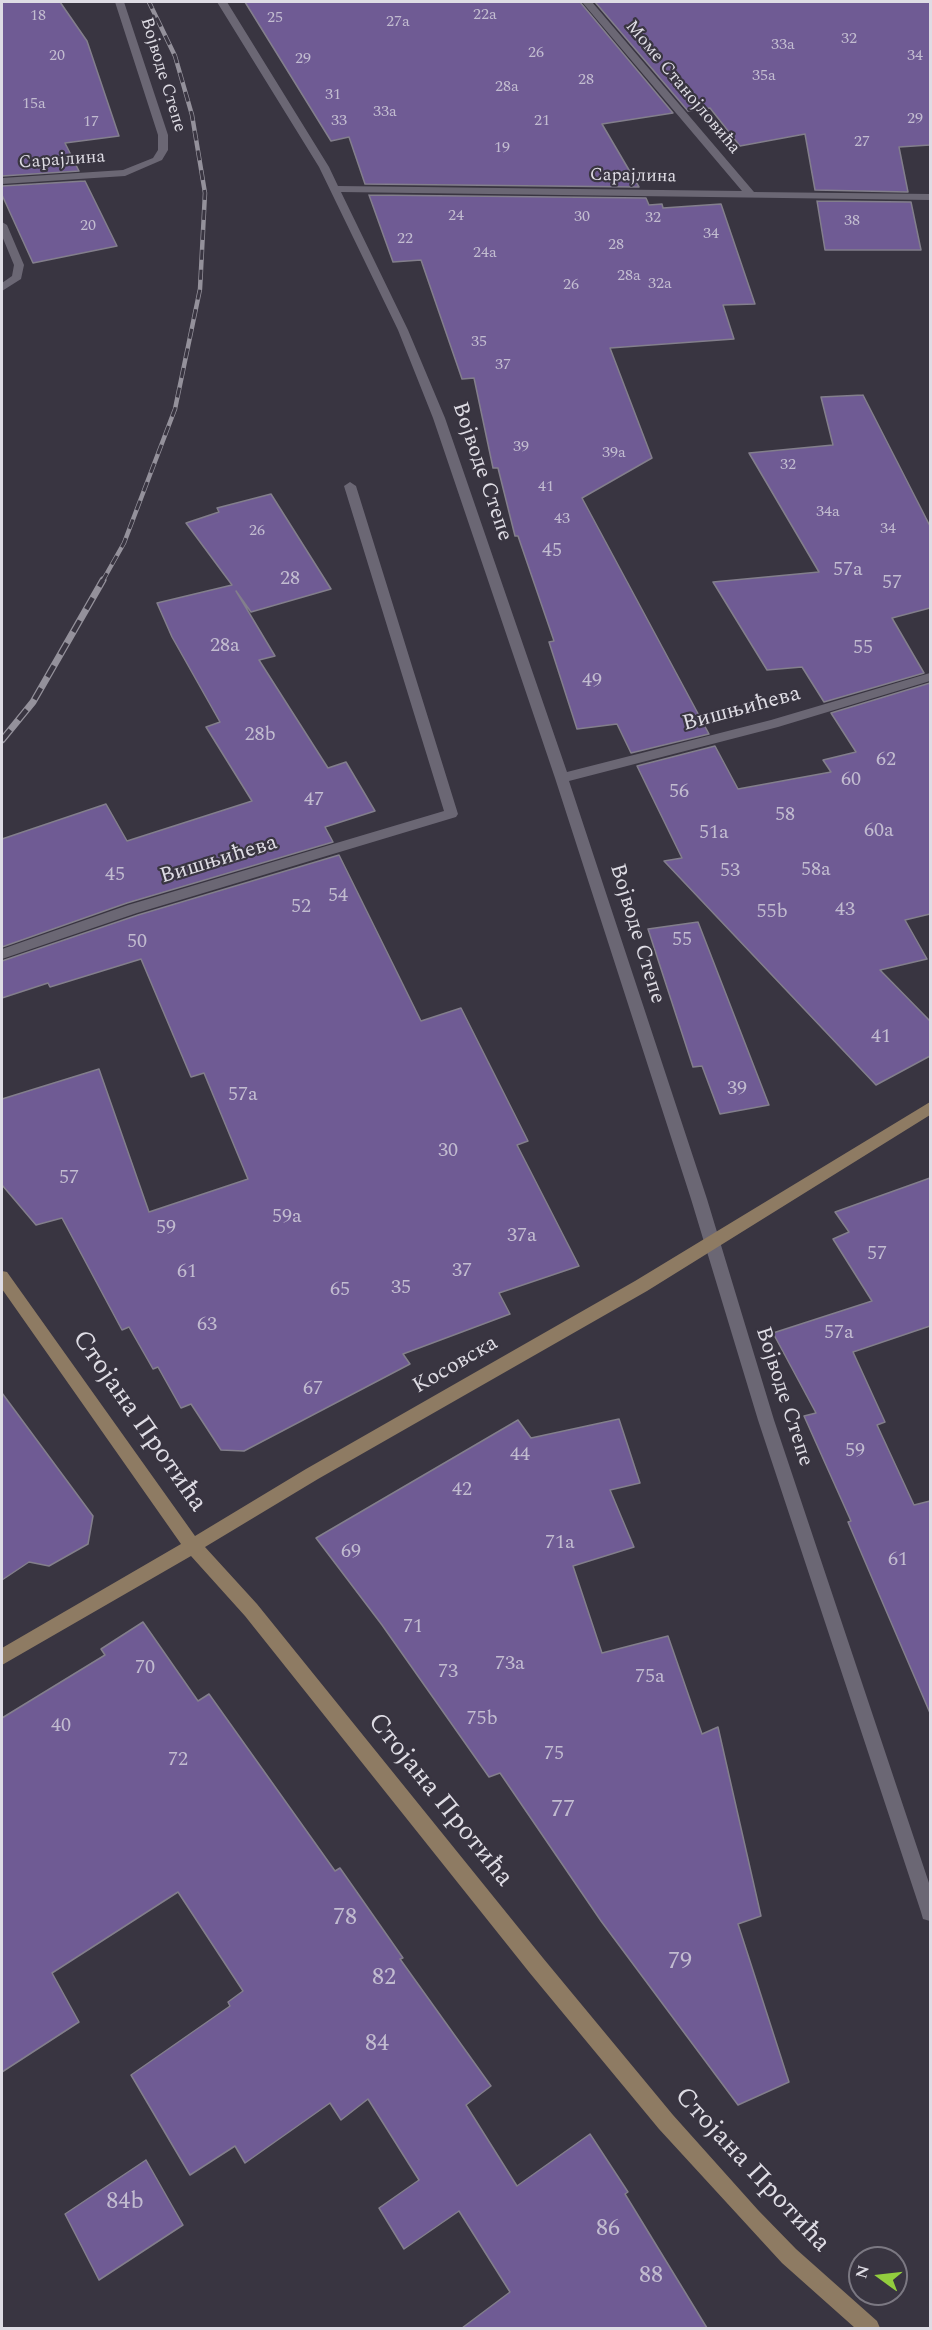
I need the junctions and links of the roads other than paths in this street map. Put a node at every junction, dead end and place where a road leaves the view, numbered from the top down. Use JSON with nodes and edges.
{"nodes":[{"id":1,"x":119,"y":2,"type":"edge"},
{"id":2,"x":222,"y":2,"type":"edge"},
{"id":3,"x":587,"y":2,"type":"edge"},
{"id":4,"x":125,"y":173,"type":"joint"},
{"id":5,"x":2,"y":181,"type":"edge"},
{"id":6,"x":335,"y":189,"type":"junction"},
{"id":7,"x":751,"y":195,"type":"junction"},
{"id":8,"x":930,"y":197,"type":"edge"},
{"id":9,"x":2,"y":225,"type":"edge"},
{"id":10,"x":2,"y":288,"type":"edge"},
{"id":11,"x":350,"y":486,"type":"dead end"},
{"id":12,"x":930,"y":677,"type":"edge"},
{"id":13,"x":562,"y":778,"type":"junction"},
{"id":14,"x":2,"y":954,"type":"edge"},
{"id":15,"x":930,"y":1108,"type":"edge"},
{"id":16,"x":711,"y":1244,"type":"junction"},
{"id":17,"x":2,"y":1277,"type":"edge"},
{"id":18,"x":192,"y":1545,"type":"junction"},
{"id":19,"x":2,"y":1657,"type":"edge"},
{"id":20,"x":930,"y":1912,"type":"edge"},
{"id":21,"x":870,"y":2328,"type":"edge"}],
"edges":[{"from":1,"to":4,"type":"street","name":"Војводе Степе"},
{"from":2,"to":6,"type":"street","name":"Војводе Степе"},
{"from":3,"to":7,"type":"street","name":"Моме Станојловића"},
{"from":4,"to":5,"type":"street","name":"Сарајлина"},
{"from":6,"to":7,"type":"street","name":"Сарајлина"},
{"from":6,"to":13,"type":"street","name":"Војводе Степе"},
{"from":7,"to":8,"type":"street","name":"Сарајлина"},
{"from":9,"to":10,"type":"street"},
{"from":11,"to":14,"type":"street","name":"Вишњићева"},
{"from":12,"to":13,"type":"street","name":"Вишњићева"},
{"from":13,"to":16,"type":"street","name":"Војводе Степе"},
{"from":15,"to":16,"type":"main road","name":"Косовска"},
{"from":16,"to":18,"type":"main road","name":"Косовска"},
{"from":16,"to":20,"type":"street","name":"Војводе Степе"},
{"from":17,"to":18,"type":"main road","name":"Стојана Протића"},
{"from":18,"to":19,"type":"main road","name":"Косовска"},
{"from":18,"to":21,"type":"main road","name":"Стојана Протића"}]}
